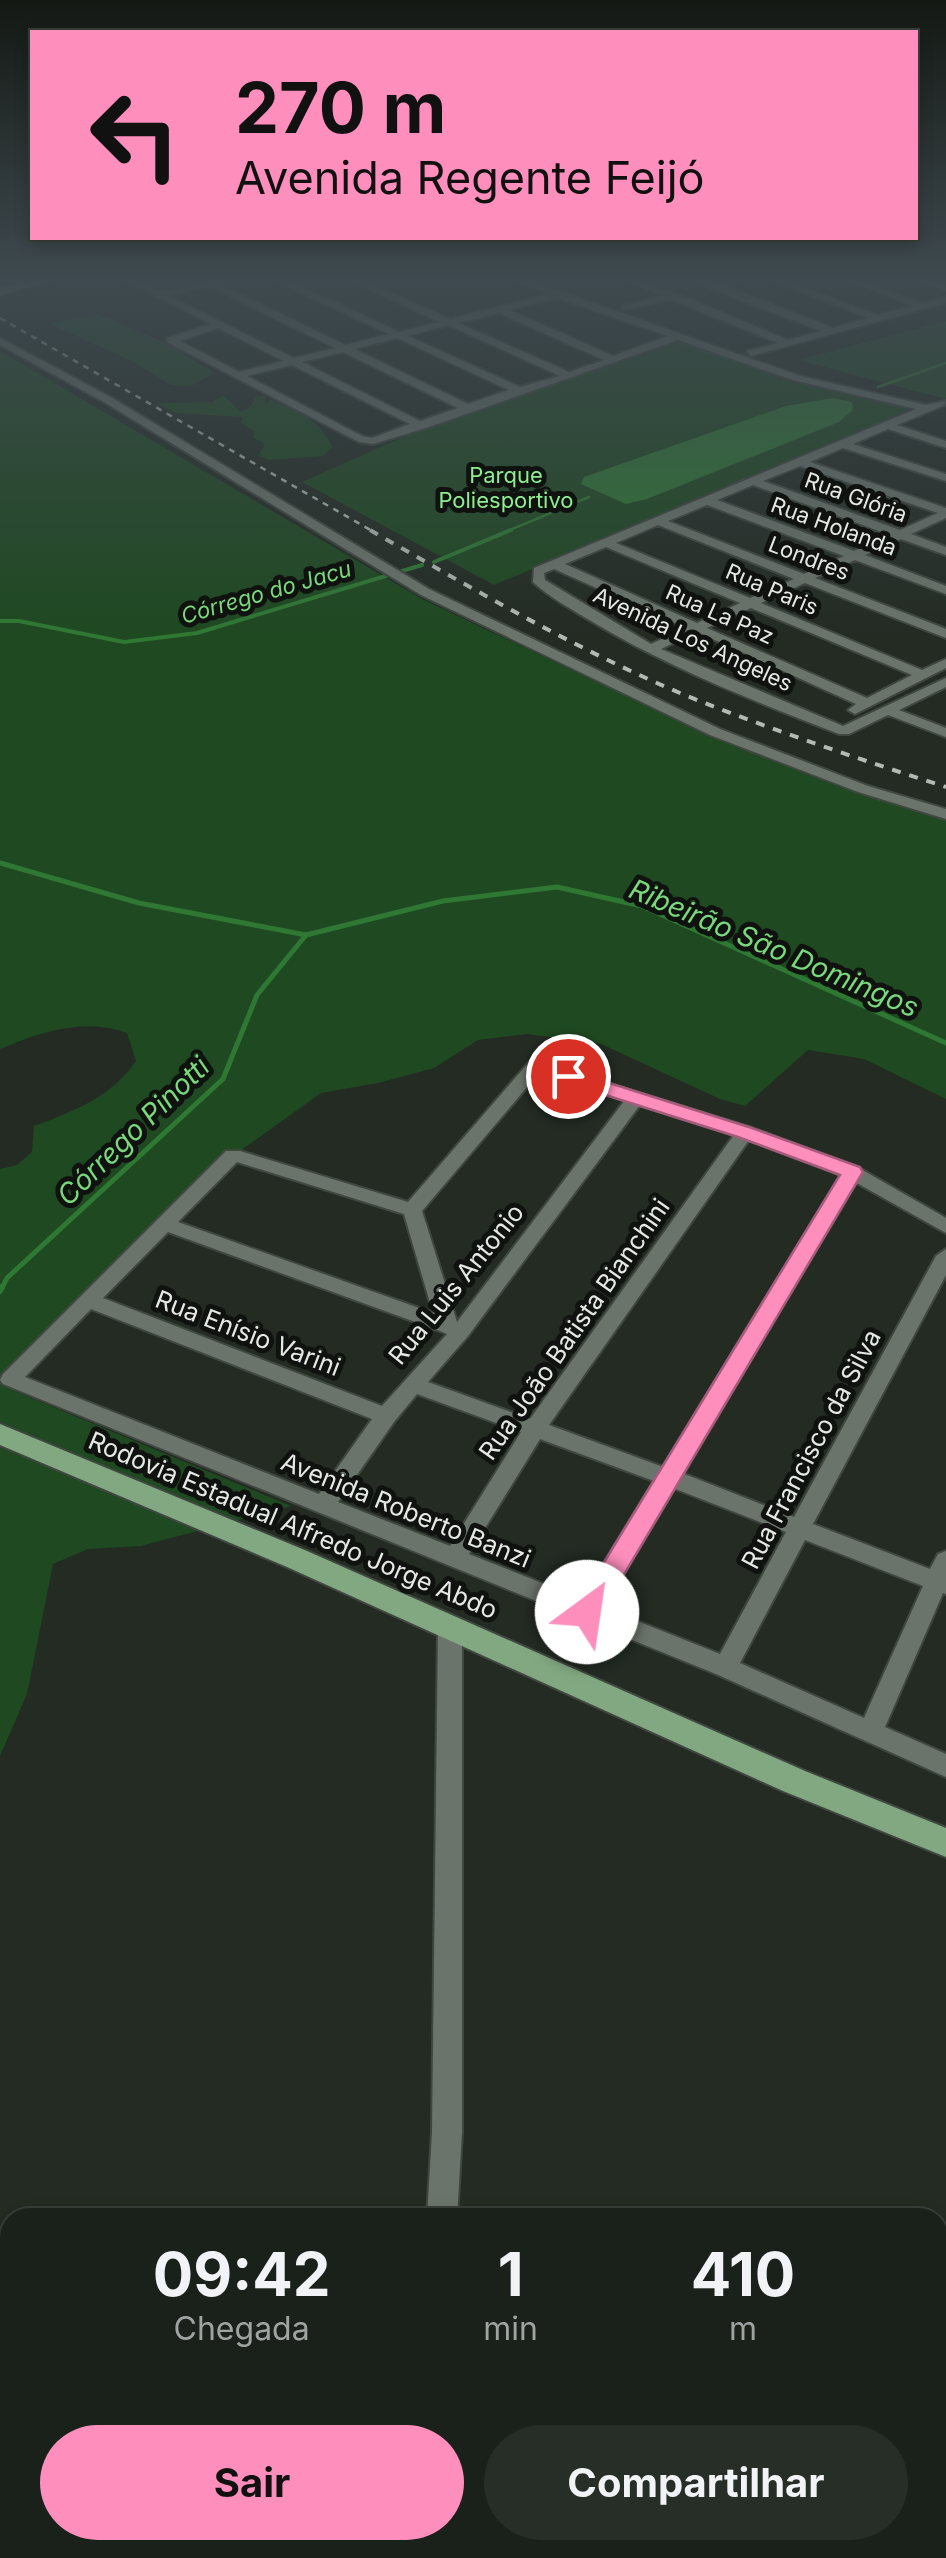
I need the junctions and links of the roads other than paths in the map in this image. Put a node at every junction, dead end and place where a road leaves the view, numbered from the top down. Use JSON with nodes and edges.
{"nodes":[{"id":1,"x":99,"y":395,"type":"edge"},
{"id":2,"x":277,"y":395,"type":"edge"},
{"id":3,"x":359,"y":395,"type":"edge"},
{"id":4,"x":442,"y":395,"type":"edge"},
{"id":5,"x":503,"y":395,"type":"edge"},
{"id":6,"x":870,"y":395,"type":"edge"},
{"id":7,"x":894,"y":395,"type":"edge"},
{"id":8,"x":467,"y":408,"type":"junction"},
{"id":9,"x":927,"y":408,"type":"junction"},
{"id":10,"x":944,"y":408,"type":"edge"},
{"id":11,"x":422,"y":426,"type":"junction"},
{"id":12,"x":888,"y":426,"type":"junction"},
{"id":13,"x":842,"y":444,"type":"junction"},
{"id":14,"x":946,"y":445,"type":"edge"},
{"id":15,"x":799,"y":462,"type":"junction"},
{"id":16,"x":946,"y":478,"type":"edge"},
{"id":17,"x":752,"y":481,"type":"junction"},
{"id":18,"x":708,"y":500,"type":"junction"},
{"id":19,"x":946,"y":513,"type":"edge"},
{"id":20,"x":658,"y":521,"type":"junction"},
{"id":21,"x":902,"y":534,"type":"junction"},
{"id":22,"x":604,"y":542,"type":"junction"},
{"id":23,"x":946,"y":551,"type":"edge"},
{"id":24,"x":855,"y":555,"type":"junction"},
{"id":25,"x":554,"y":564,"type":"junction"},
{"id":26,"x":807,"y":578,"type":"junction"},
{"id":27,"x":946,"y":590,"type":"edge"},
{"id":28,"x":755,"y":603,"type":"junction"},
{"id":29,"x":702,"y":627,"type":"junction"},
{"id":30,"x":946,"y":634,"type":"edge"},
{"id":31,"x":652,"y":648,"type":"junction"},
{"id":32,"x":946,"y":663,"type":"edge"},
{"id":33,"x":923,"y":675,"type":"junction"},
{"id":34,"x":946,"y":682,"type":"edge"},
{"id":35,"x":868,"y":704,"type":"junction"},
{"id":36,"x":888,"y":710,"type":"junction"},
{"id":37,"x":827,"y":725,"type":"junction"},
{"id":38,"x":946,"y":733,"type":"edge"},
{"id":39,"x":946,"y":814,"type":"edge"},
{"id":40,"x":635,"y":1098,"type":"junction"},
{"id":41,"x":745,"y":1132,"type":"junction"},
{"id":42,"x":852,"y":1172,"type":"junction"},
{"id":43,"x":412,"y":1210,"type":"junction"},
{"id":44,"x":165,"y":1224,"type":"junction"},
{"id":45,"x":946,"y":1227,"type":"edge"},
{"id":46,"x":946,"y":1256,"type":"edge"},
{"id":47,"x":90,"y":1301,"type":"junction"},
{"id":48,"x":454,"y":1328,"type":"junction"},
{"id":49,"x":411,"y":1384,"type":"junction"},
{"id":50,"x":386,"y":1416,"type":"junction"},
{"id":51,"x":534,"y":1430,"type":"junction"},
{"id":52,"x":0,"y":1434,"type":"edge"},
{"id":53,"x":668,"y":1477,"type":"junction"},
{"id":54,"x":323,"y":1506,"type":"junction"},
{"id":55,"x":800,"y":1527,"type":"junction"},
{"id":56,"x":454,"y":1559,"type":"junction"},
{"id":57,"x":943,"y":1576,"type":"edge"},
{"id":58,"x":587,"y":1612,"type":"junction"},
{"id":59,"x":450,"y":1627,"type":"junction"},
{"id":60,"x":725,"y":1668,"type":"junction"},
{"id":61,"x":871,"y":1730,"type":"junction"},
{"id":62,"x":946,"y":1766,"type":"edge"},
{"id":63,"x":794,"y":1781,"type":"junction"},
{"id":64,"x":946,"y":1829,"type":"edge"},
{"id":65,"x":946,"y":1843,"type":"edge"},
{"id":66,"x":946,"y":1860,"type":"edge"},
{"id":67,"x":442,"y":2208,"type":"edge"}],
"edges":[{"from":1,"to":39,"type":"street"},
{"from":2,"to":11,"type":"street"},
{"from":3,"to":11,"type":"street"},
{"from":4,"to":8,"type":"street"},
{"from":5,"to":8,"type":"street"},
{"from":6,"to":9,"type":"street"},
{"from":7,"to":10,"type":"street"},
{"from":8,"to":11,"type":"street"},
{"from":9,"to":10,"type":"street"},
{"from":9,"to":12,"type":"street"},
{"from":12,"to":13,"type":"street"},
{"from":12,"to":14,"type":"street"},
{"from":13,"to":15,"type":"street"},
{"from":13,"to":16,"type":"street"},
{"from":15,"to":17,"type":"street"},
{"from":15,"to":19,"type":"street"},
{"from":17,"to":18,"type":"street"},
{"from":17,"to":21,"type":"street","name":"Rua Glória"},
{"from":18,"to":20,"type":"street"},
{"from":18,"to":24,"type":"street","name":"Rua Holanda"},
{"from":19,"to":21,"type":"street"},
{"from":20,"to":22,"type":"street"},
{"from":20,"to":26,"type":"street","name":"Londres"},
{"from":21,"to":23,"type":"street","name":"Rua Glória"},
{"from":21,"to":24,"type":"street"},
{"from":22,"to":25,"type":"street"},
{"from":22,"to":28,"type":"street","name":"Rua Paris"},
{"from":24,"to":26,"type":"street"},
{"from":24,"to":27,"type":"street","name":"Rua Holanda"},
{"from":25,"to":29,"type":"street","name":"Rua La Paz"},
{"from":25,"to":31,"type":"street","name":"Avenida Los Angeles"},
{"from":26,"to":28,"type":"street"},
{"from":26,"to":30,"type":"street","name":"Londres"},
{"from":28,"to":29,"type":"street"},
{"from":28,"to":33,"type":"street","name":"Rua Paris"},
{"from":29,"to":31,"type":"street"},
{"from":29,"to":35,"type":"street","name":"Rua La Paz"},
{"from":31,"to":37,"type":"street","name":"Avenida Los Angeles"},
{"from":32,"to":33,"type":"street"},
{"from":33,"to":35,"type":"street"},
{"from":34,"to":36,"type":"street"},
{"from":35,"to":37,"type":"street"},
{"from":36,"to":37,"type":"street","name":"Avenida Los Angeles"},
{"from":36,"to":38,"type":"street"},
{"from":40,"to":41,"type":"street"},
{"from":40,"to":43,"type":"street"},
{"from":40,"to":48,"type":"street","name":"Rua Luis Antonio"},
{"from":41,"to":42,"type":"street"},
{"from":41,"to":51,"type":"street","name":"Rua João Batista Bianchini"},
{"from":42,"to":45,"type":"street"},
{"from":42,"to":53,"type":"street"},
{"from":43,"to":44,"type":"street"},
{"from":43,"to":48,"type":"street"},
{"from":44,"to":47,"type":"street"},
{"from":44,"to":48,"type":"street"},
{"from":46,"to":55,"type":"street","name":"Rua Francisco da Silva"},
{"from":47,"to":50,"type":"street","name":"Rua Enísio Varini"},
{"from":47,"to":54,"type":"street","name":"Avenida Roberto Banzi"},
{"from":48,"to":49,"type":"street","name":"Rua Luis Antonio"},
{"from":49,"to":50,"type":"street","name":"Rua Luis Antonio"},
{"from":49,"to":51,"type":"street"},
{"from":50,"to":54,"type":"street","name":"Rua Luis Antonio"},
{"from":51,"to":53,"type":"street"},
{"from":51,"to":56,"type":"street","name":"Rua João Batista Bianchini"},
{"from":52,"to":59,"type":"main road","name":"Rodovia Estadual Alfredo Jorge Abdo"},
{"from":53,"to":55,"type":"street"},
{"from":53,"to":58,"type":"street"},
{"from":54,"to":56,"type":"street","name":"Avenida Roberto Banzi"},
{"from":55,"to":57,"type":"street"},
{"from":55,"to":60,"type":"street","name":"Rua Francisco da Silva"},
{"from":56,"to":58,"type":"street","name":"Avenida Roberto Banzi"},
{"from":57,"to":61,"type":"street"},
{"from":58,"to":60,"type":"street","name":"Avenida Roberto Banzi"},
{"from":59,"to":63,"type":"main road","name":"Rodovia Estadual Alfredo Jorge Abdo"},
{"from":59,"to":67,"type":"street"},
{"from":60,"to":61,"type":"street","name":"Avenida Roberto Banzi"},
{"from":61,"to":62,"type":"street","name":"Avenida Roberto Banzi"},
{"from":63,"to":64,"type":"main road"},
{"from":63,"to":65,"type":"main road","name":"Rodovia Estadual Alfredo Jorge Abdo"},
{"from":63,"to":66,"type":"main road"}]}
